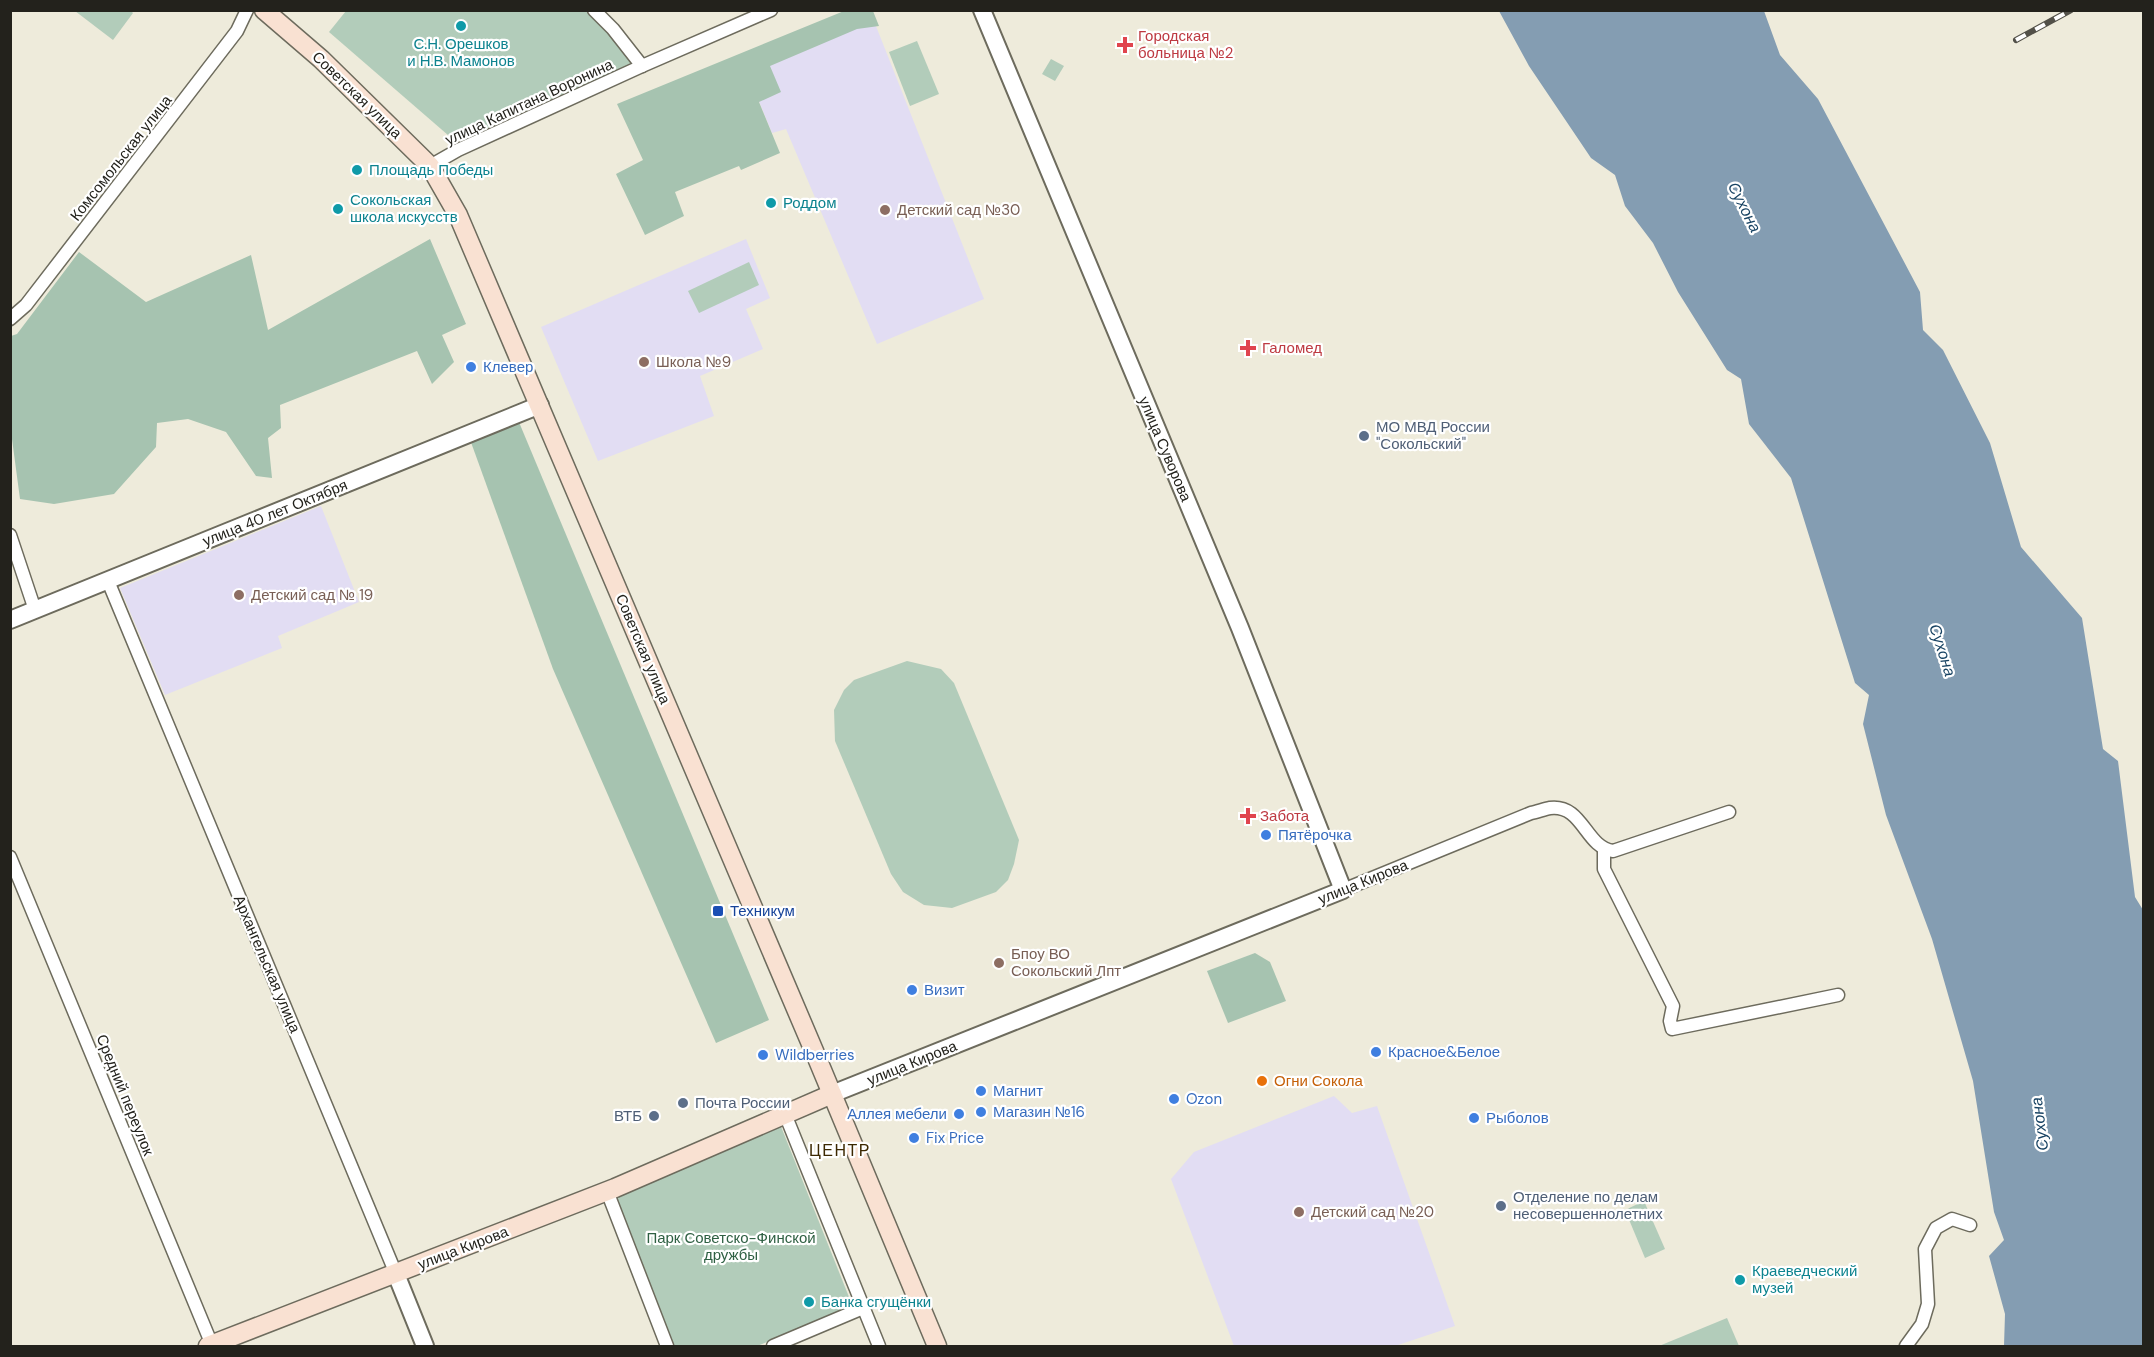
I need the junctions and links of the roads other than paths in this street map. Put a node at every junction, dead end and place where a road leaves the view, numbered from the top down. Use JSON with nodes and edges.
{"nodes":[{"id":1,"x":247,"y":10,"type":"edge"},
{"id":2,"x":264,"y":10,"type":"edge"},
{"id":3,"x":594,"y":10,"type":"edge"},
{"id":4,"x":771,"y":10,"type":"edge"},
{"id":5,"x":981,"y":10,"type":"edge"},
{"id":6,"x":642,"y":66,"type":"junction"},
{"id":7,"x":430,"y":166,"type":"junction"},
{"id":8,"x":10,"y":319,"type":"edge"},
{"id":9,"x":540,"y":405,"type":"junction"},
{"id":10,"x":10,"y":535,"type":"edge"},
{"id":11,"x":108,"y":581,"type":"junction"},
{"id":12,"x":35,"y":610,"type":"junction"},
{"id":13,"x":10,"y":620,"type":"edge"},
{"id":14,"x":1729,"y":812,"type":"dead end"},
{"id":15,"x":1604,"y":850,"type":"junction"},
{"id":16,"x":10,"y":857,"type":"edge"},
{"id":17,"x":1343,"y":890,"type":"junction"},
{"id":18,"x":1838,"y":995,"type":"dead end"},
{"id":19,"x":832,"y":1094,"type":"junction"},
{"id":20,"x":785,"y":1114,"type":"junction"},
{"id":21,"x":607,"y":1191,"type":"junction"},
{"id":22,"x":1970,"y":1225,"type":"dead end"},
{"id":23,"x":396,"y":1274,"type":"junction"},
{"id":24,"x":863,"y":1308,"type":"junction"},
{"id":25,"x":210,"y":1346,"type":"edge"},
{"id":26,"x":424,"y":1347,"type":"edge"},
{"id":27,"x":667,"y":1347,"type":"edge"},
{"id":28,"x":773,"y":1347,"type":"edge"},
{"id":29,"x":879,"y":1347,"type":"edge"},
{"id":30,"x":937,"y":1347,"type":"edge"},
{"id":31,"x":1906,"y":1347,"type":"edge"}],
"edges":[{"from":1,"to":8,"type":"street","name":"Комсомольская улица"},
{"from":2,"to":7,"type":"main road","name":"Советская улица"},
{"from":3,"to":6,"type":"street","name":"улица Капитана Воронина"},
{"from":4,"to":6,"type":"street","name":"улица Капитана Воронина"},
{"from":5,"to":17,"type":"street","name":"улица Суворова"},
{"from":6,"to":7,"type":"street","name":"улица Капитана Воронина"},
{"from":7,"to":9,"type":"main road","name":"Советская улица"},
{"from":9,"to":11,"type":"street","name":"улица 40 лет Октября"},
{"from":9,"to":19,"type":"main road","name":"Советская улица"},
{"from":10,"to":12,"type":"street"},
{"from":11,"to":12,"type":"street","name":"улица 40 лет Октября"},
{"from":11,"to":23,"type":"street","name":"Архангельская улица"},
{"from":12,"to":13,"type":"street","name":"улица 40 лет Октября"},
{"from":14,"to":15,"type":"street"},
{"from":15,"to":17,"type":"street","name":"улица Кирова"},
{"from":15,"to":18,"type":"street"},
{"from":16,"to":25,"type":"street","name":"Средний переулок"},
{"from":17,"to":19,"type":"street","name":"улица Кирова"},
{"from":19,"to":20,"type":"main road","name":"улица Кирова"},
{"from":19,"to":30,"type":"main road","name":"Советская улица"},
{"from":20,"to":21,"type":"main road","name":"улица Кирова"},
{"from":20,"to":24,"type":"street"},
{"from":21,"to":23,"type":"main road","name":"улица Кирова"},
{"from":21,"to":27,"type":"street"},
{"from":22,"to":31,"type":"street"},
{"from":23,"to":25,"type":"main road","name":"улица Кирова"},
{"from":23,"to":26,"type":"street","name":"Архангельская улица"},
{"from":24,"to":28,"type":"street"},
{"from":24,"to":29,"type":"street"}]}
